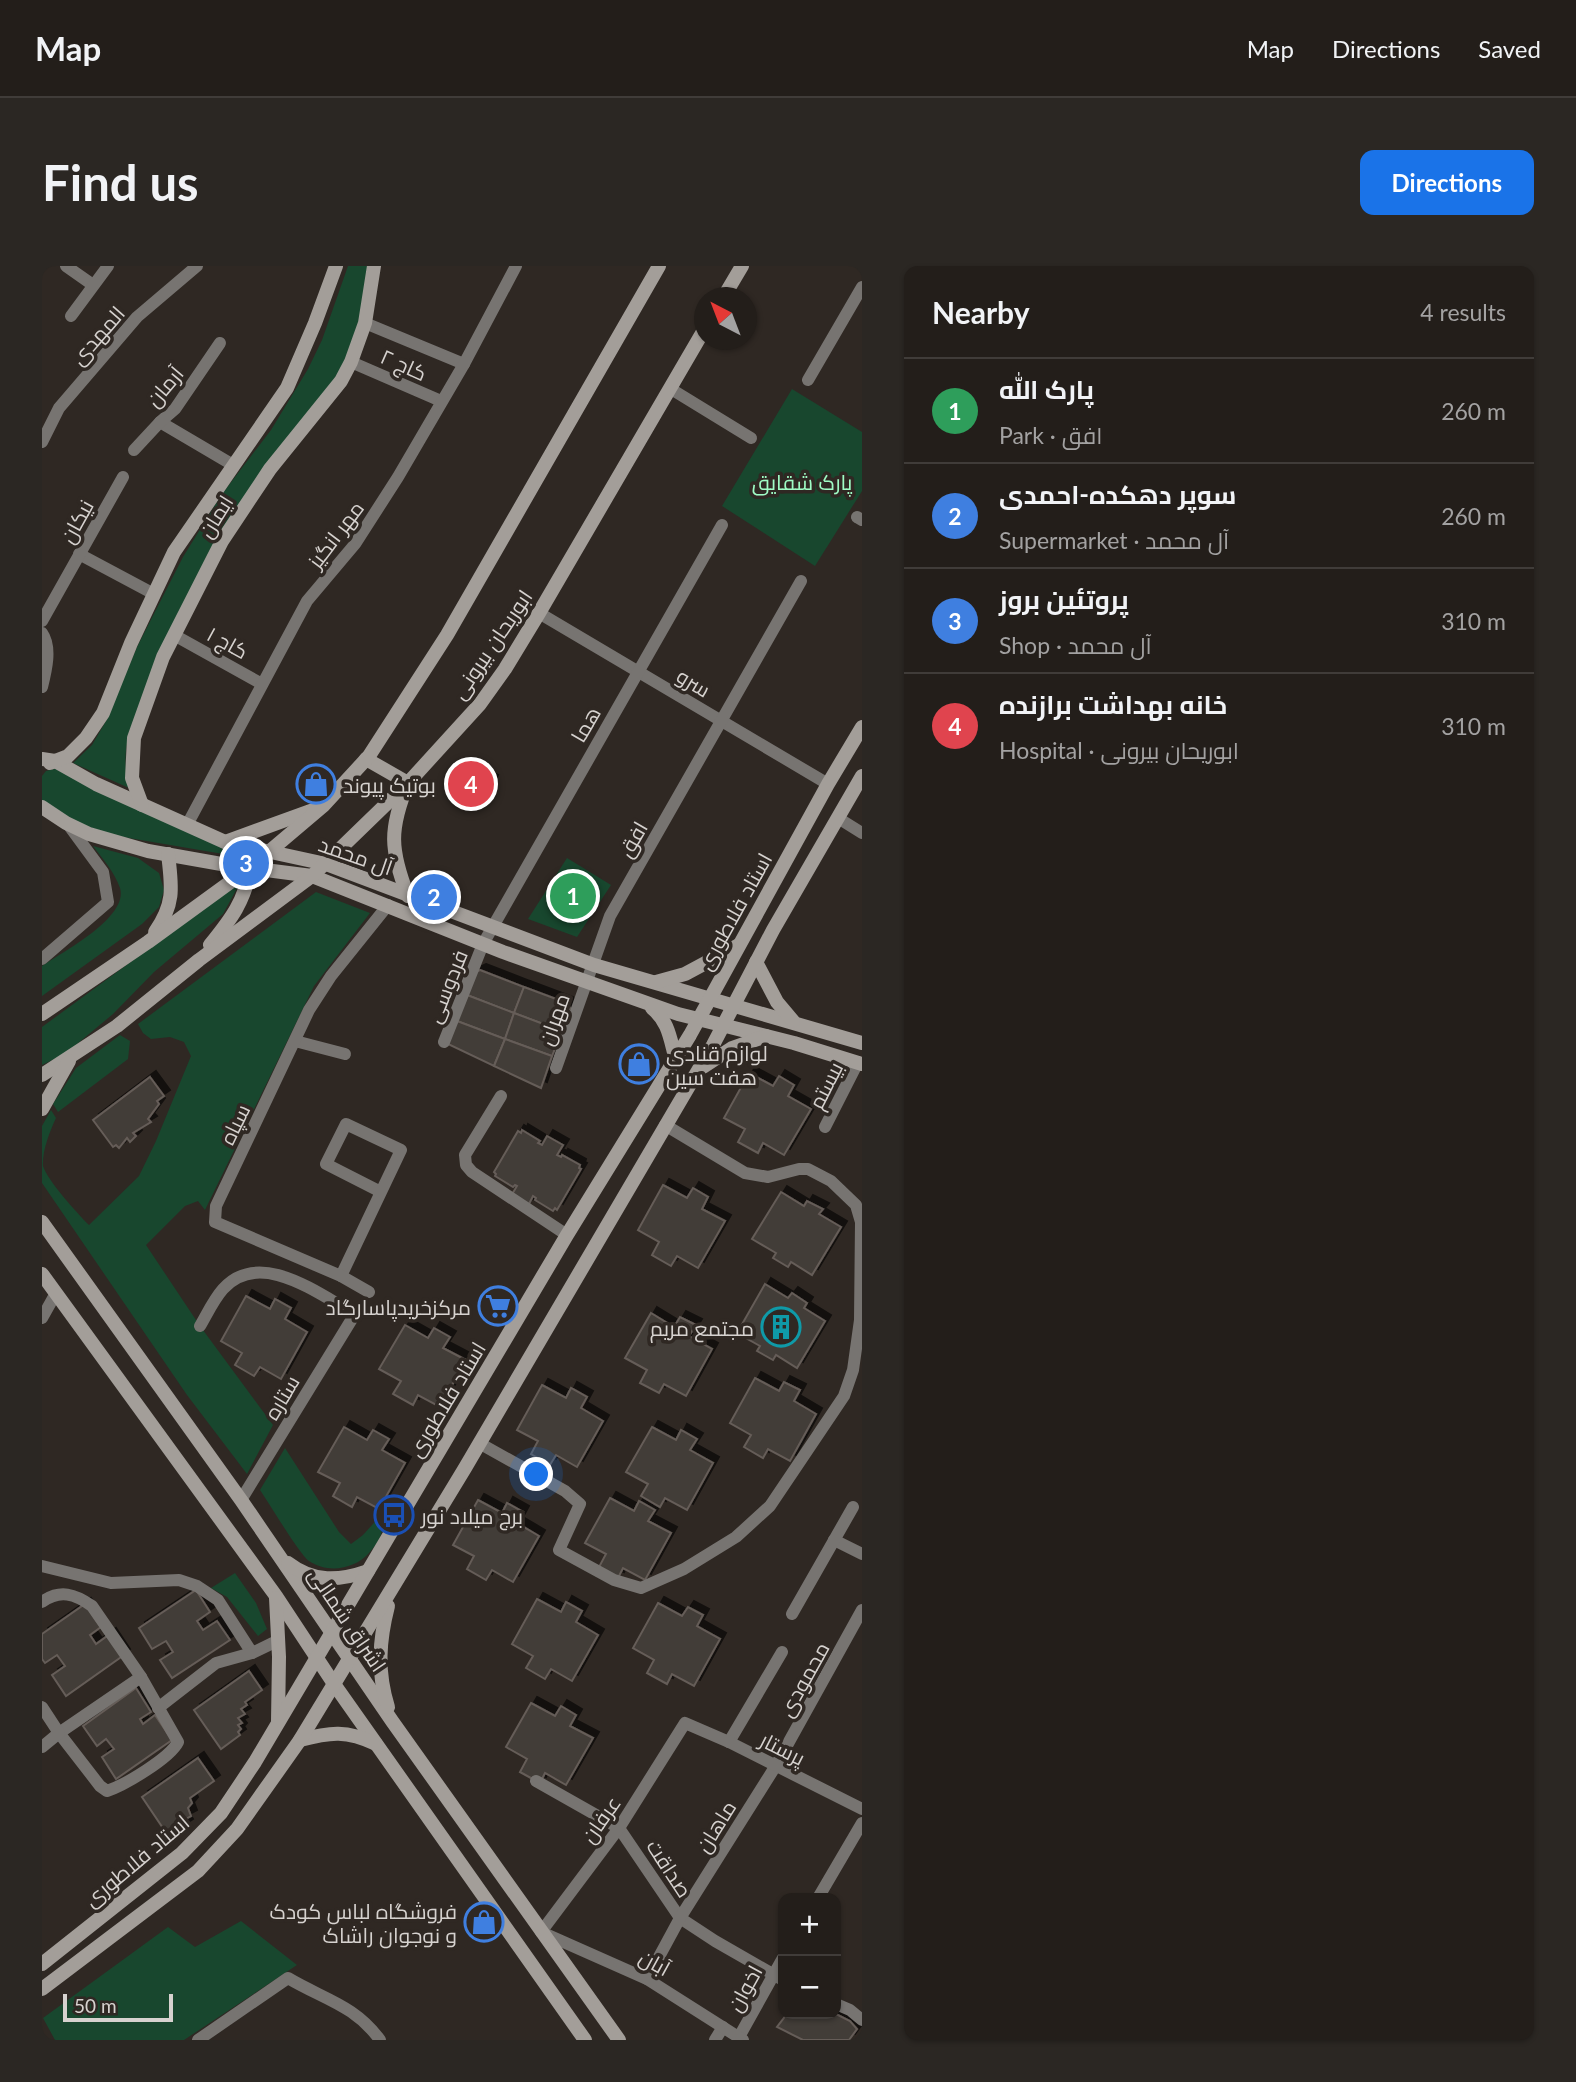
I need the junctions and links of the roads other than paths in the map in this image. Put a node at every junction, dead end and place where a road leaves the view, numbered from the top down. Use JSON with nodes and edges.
{"nodes":[{"id":1,"x":66,"y":266,"type":"edge"},
{"id":2,"x":108,"y":266,"type":"edge"},
{"id":3,"x":197,"y":266,"type":"edge"},
{"id":4,"x":336,"y":266,"type":"edge"},
{"id":5,"x":374,"y":266,"type":"edge"},
{"id":6,"x":516,"y":266,"type":"edge"},
{"id":7,"x":659,"y":266,"type":"edge"},
{"id":8,"x":742,"y":266,"type":"edge"},
{"id":9,"x":93,"y":285,"type":"junction"},
{"id":10,"x":730,"y":287,"type":"edge"},
{"id":11,"x":862,"y":287,"type":"edge"},
{"id":12,"x":71,"y":316,"type":"dead end"},
{"id":13,"x":365,"y":323,"type":"junction"},
{"id":14,"x":220,"y":343,"type":"dead end"},
{"id":15,"x":694,"y":349,"type":"edge"},
{"id":16,"x":351,"y":362,"type":"junction"},
{"id":17,"x":464,"y":364,"type":"junction"},
{"id":18,"x":808,"y":380,"type":"dead end"},
{"id":19,"x":671,"y":389,"type":"junction"},
{"id":20,"x":441,"y":401,"type":"junction"},
{"id":21,"x":160,"y":422,"type":"junction"},
{"id":22,"x":751,"y":438,"type":"dead end"},
{"id":23,"x":42,"y":442,"type":"edge"},
{"id":24,"x":134,"y":450,"type":"dead end"},
{"id":25,"x":233,"y":465,"type":"junction"},
{"id":26,"x":122,"y":477,"type":"dead end"},
{"id":27,"x":722,"y":525,"type":"dead end"},
{"id":28,"x":79,"y":554,"type":"junction"},
{"id":29,"x":801,"y":581,"type":"dead end"},
{"id":30,"x":154,"y":594,"type":"junction"},
{"id":31,"x":539,"y":613,"type":"junction"},
{"id":32,"x":42,"y":621,"type":"edge"},
{"id":33,"x":42,"y":633,"type":"edge"},
{"id":34,"x":174,"y":635,"type":"junction"},
{"id":35,"x":638,"y":671,"type":"junction"},
{"id":36,"x":262,"y":684,"type":"junction"},
{"id":37,"x":42,"y":687,"type":"edge"},
{"id":38,"x":721,"y":720,"type":"junction"},
{"id":39,"x":862,"y":727,"type":"edge"},
{"id":40,"x":366,"y":759,"type":"junction"},
{"id":41,"x":46,"y":762,"type":"edge"},
{"id":42,"x":862,"y":776,"type":"edge"},
{"id":43,"x":408,"y":783,"type":"junction"},
{"id":44,"x":828,"y":784,"type":"junction"},
{"id":45,"x":142,"y":805,"type":"junction"},
{"id":46,"x":323,"y":806,"type":"junction"},
{"id":47,"x":42,"y":807,"type":"edge"},
{"id":48,"x":838,"y":818,"type":"junction"},
{"id":49,"x":66,"y":823,"type":"junction"},
{"id":50,"x":187,"y":825,"type":"junction"},
{"id":51,"x":862,"y":833,"type":"edge"},
{"id":52,"x":225,"y":842,"type":"junction"},
{"id":53,"x":267,"y":853,"type":"junction"},
{"id":54,"x":168,"y":854,"type":"junction"},
{"id":55,"x":326,"y":864,"type":"junction"},
{"id":56,"x":251,"y":867,"type":"junction"},
{"id":57,"x":312,"y":876,"type":"junction"},
{"id":58,"x":408,"y":896,"type":"junction"},
{"id":59,"x":388,"y":905,"type":"junction"},
{"id":60,"x":491,"y":928,"type":"junction"},
{"id":61,"x":148,"y":942,"type":"junction"},
{"id":62,"x":483,"y":944,"type":"junction"},
{"id":63,"x":740,"y":944,"type":"junction"},
{"id":64,"x":42,"y":959,"type":"edge"},
{"id":65,"x":199,"y":960,"type":"junction"},
{"id":66,"x":756,"y":962,"type":"junction"},
{"id":67,"x":594,"y":965,"type":"junction"},
{"id":68,"x":587,"y":982,"type":"junction"},
{"id":69,"x":654,"y":982,"type":"junction"},
{"id":70,"x":711,"y":998,"type":"junction"},
{"id":71,"x":645,"y":1003,"type":"junction"},
{"id":72,"x":734,"y":1005,"type":"junction"},
{"id":73,"x":42,"y":1014,"type":"edge"},
{"id":74,"x":699,"y":1019,"type":"junction"},
{"id":75,"x":794,"y":1023,"type":"junction"},
{"id":76,"x":723,"y":1025,"type":"junction"},
{"id":77,"x":767,"y":1035,"type":"junction"},
{"id":78,"x":861,"y":1040,"type":"edge"},
{"id":79,"x":295,"y":1041,"type":"junction"},
{"id":80,"x":444,"y":1042,"type":"dead end"},
{"id":81,"x":345,"y":1054,"type":"dead end"},
{"id":82,"x":71,"y":1057,"type":"junction"},
{"id":83,"x":676,"y":1060,"type":"junction"},
{"id":84,"x":860,"y":1063,"type":"edge"},
{"id":85,"x":556,"y":1068,"type":"dead end"},
{"id":86,"x":696,"y":1072,"type":"junction"},
{"id":87,"x":42,"y":1075,"type":"edge"},
{"id":88,"x":501,"y":1096,"type":"dead end"},
{"id":89,"x":42,"y":1109,"type":"edge"},
{"id":90,"x":665,"y":1125,"type":"junction"},
{"id":91,"x":825,"y":1126,"type":"dead end"},
{"id":92,"x":381,"y":1192,"type":"junction"},
{"id":93,"x":44,"y":1228,"type":"edge"},
{"id":94,"x":567,"y":1235,"type":"junction"},
{"id":95,"x":42,"y":1274,"type":"edge"},
{"id":96,"x":341,"y":1276,"type":"junction"},
{"id":97,"x":56,"y":1293,"type":"junction"},
{"id":98,"x":369,"y":1293,"type":"dead end"},
{"id":99,"x":861,"y":1299,"type":"edge"},
{"id":100,"x":42,"y":1318,"type":"edge"},
{"id":101,"x":200,"y":1326,"type":"dead end"},
{"id":102,"x":479,"y":1443,"type":"junction"},
{"id":103,"x":241,"y":1500,"type":"junction"},
{"id":104,"x":853,"y":1507,"type":"dead end"},
{"id":105,"x":834,"y":1540,"type":"junction"},
{"id":106,"x":862,"y":1553,"type":"edge"},
{"id":107,"x":281,"y":1557,"type":"junction"},
{"id":108,"x":42,"y":1566,"type":"edge"},
{"id":109,"x":368,"y":1571,"type":"junction"},
{"id":110,"x":392,"y":1588,"type":"junction"},
{"id":111,"x":276,"y":1596,"type":"junction"},
{"id":112,"x":42,"y":1602,"type":"edge"},
{"id":113,"x":862,"y":1610,"type":"edge"},
{"id":114,"x":792,"y":1614,"type":"dead end"},
{"id":115,"x":332,"y":1633,"type":"junction"},
{"id":116,"x":279,"y":1640,"type":"junction"},
{"id":117,"x":782,"y":1652,"type":"dead end"},
{"id":118,"x":252,"y":1653,"type":"junction"},
{"id":119,"x":316,"y":1659,"type":"junction"},
{"id":120,"x":349,"y":1660,"type":"junction"},
{"id":121,"x":141,"y":1677,"type":"junction"},
{"id":122,"x":334,"y":1684,"type":"junction"},
{"id":123,"x":42,"y":1707,"type":"edge"},
{"id":124,"x":158,"y":1708,"type":"junction"},
{"id":125,"x":392,"y":1721,"type":"junction"},
{"id":126,"x":685,"y":1723,"type":"joint"},
{"id":127,"x":278,"y":1724,"type":"junction"},
{"id":128,"x":60,"y":1733,"type":"junction"},
{"id":129,"x":300,"y":1740,"type":"junction"},
{"id":130,"x":729,"y":1742,"type":"junction"},
{"id":131,"x":378,"y":1746,"type":"junction"},
{"id":132,"x":42,"y":1747,"type":"edge"},
{"id":133,"x":775,"y":1767,"type":"junction"},
{"id":134,"x":536,"y":1781,"type":"dead end"},
{"id":135,"x":861,"y":1807,"type":"edge"},
{"id":136,"x":862,"y":1823,"type":"edge"},
{"id":137,"x":619,"y":1828,"type":"junction"},
{"id":138,"x":821,"y":1893,"type":"edge"},
{"id":139,"x":680,"y":1918,"type":"junction"},
{"id":140,"x":541,"y":1932,"type":"junction"},
{"id":141,"x":42,"y":1964,"type":"edge"},
{"id":142,"x":778,"y":1977,"type":"edge"},
{"id":143,"x":647,"y":1979,"type":"junction"},
{"id":144,"x":42,"y":1989,"type":"edge"},
{"id":145,"x":841,"y":2006,"type":"edge"},
{"id":146,"x":862,"y":2020,"type":"edge"},
{"id":147,"x":723,"y":2027,"type":"junction"},
{"id":148,"x":741,"y":2039,"type":"edge"},
{"id":149,"x":198,"y":2040,"type":"edge"},
{"id":150,"x":380,"y":2040,"type":"edge"},
{"id":151,"x":585,"y":2040,"type":"edge"},
{"id":152,"x":619,"y":2040,"type":"edge"},
{"id":153,"x":715,"y":2040,"type":"edge"}],
"edges":[{"from":1,"to":9,"type":"street"},
{"from":2,"to":9,"type":"street"},
{"from":3,"to":23,"type":"street","name":"المهدی"},
{"from":4,"to":25,"type":"main road","name":"ایمان"},
{"from":5,"to":13,"type":"main road","name":"ایمان"},
{"from":6,"to":17,"type":"street","name":"مهر انگیز"},
{"from":7,"to":40,"type":"main road","name":"ابوریحان بیرونی"},
{"from":8,"to":10,"type":"main road"},
{"from":9,"to":12,"type":"street"},
{"from":11,"to":18,"type":"street"},
{"from":13,"to":16,"type":"main road","name":"ایمان"},
{"from":13,"to":17,"type":"street"},
{"from":14,"to":21,"type":"street","name":"آرمان"},
{"from":15,"to":19,"type":"main road","name":"ابوریحان بیرونی"},
{"from":16,"to":20,"type":"street","name":"کاج ۲"},
{"from":16,"to":34,"type":"main road","name":"ایمان"},
{"from":17,"to":20,"type":"street","name":"مهر انگیز"},
{"from":19,"to":22,"type":"street"},
{"from":19,"to":31,"type":"main road","name":"ابوریحان بیرونی"},
{"from":20,"to":36,"type":"street","name":"مهر انگیز"},
{"from":21,"to":24,"type":"street","name":"آرمان"},
{"from":21,"to":25,"type":"street"},
{"from":25,"to":30,"type":"main road","name":"ایمان"},
{"from":26,"to":28,"type":"street","name":"نیکان"},
{"from":27,"to":35,"type":"street","name":"هما"},
{"from":28,"to":30,"type":"street"},
{"from":28,"to":32,"type":"street","name":"نیکان"},
{"from":29,"to":38,"type":"street","name":"افق"},
{"from":30,"to":41,"type":"main road","name":"ایمان"},
{"from":31,"to":35,"type":"street","name":"سرو"},
{"from":31,"to":43,"type":"main road","name":"ابوریحان بیرونی"},
{"from":33,"to":37,"type":"street"},
{"from":34,"to":36,"type":"street","name":"کاج ۱"},
{"from":34,"to":45,"type":"main road","name":"ایمان"},
{"from":35,"to":38,"type":"street","name":"سرو"},
{"from":35,"to":60,"type":"street","name":"هما"},
{"from":36,"to":50,"type":"street","name":"مهر انگیز"},
{"from":38,"to":44,"type":"street","name":"سرو"},
{"from":38,"to":67,"type":"street","name":"افق"},
{"from":39,"to":44,"type":"main road","name":"استاد فلاطوری"},
{"from":40,"to":43,"type":"main road"},
{"from":40,"to":46,"type":"main road","name":"ابوریحان بیرونی"},
{"from":41,"to":45,"type":"main road","name":"آل محمد"},
{"from":42,"to":48,"type":"main road","name":"استاد فلاطوری"},
{"from":43,"to":55,"type":"main road","name":"ابوریحان بیرونی"},
{"from":43,"to":58,"type":"main road"},
{"from":44,"to":63,"type":"main road","name":"استاد فلاطوری"},
{"from":45,"to":50,"type":"main road","name":"آل محمد"},
{"from":46,"to":52,"type":"main road"},
{"from":46,"to":53,"type":"main road","name":"ابوریحان بیرونی"},
{"from":47,"to":49,"type":"main road","name":"آل محمد"},
{"from":48,"to":51,"type":"street"},
{"from":48,"to":66,"type":"main road","name":"استاد فلاطوری"},
{"from":49,"to":54,"type":"main road","name":"آل محمد"},
{"from":49,"to":64,"type":"street"},
{"from":50,"to":52,"type":"main road","name":"آل محمد"},
{"from":52,"to":53,"type":"main road","name":"آل محمد"},
{"from":52,"to":56,"type":"main road"},
{"from":53,"to":55,"type":"main road","name":"آل محمد"},
{"from":53,"to":56,"type":"main road","name":"ابوریحان بیرونی"},
{"from":54,"to":56,"type":"main road","name":"آل محمد"},
{"from":54,"to":61,"type":"main road"},
{"from":55,"to":57,"type":"main road","name":"ابوریحان بیرونی"},
{"from":55,"to":58,"type":"main road","name":"آل محمد"},
{"from":56,"to":57,"type":"main road","name":"آل محمد"},
{"from":56,"to":61,"type":"main road","name":"ابوریحان بیرونی"},
{"from":56,"to":65,"type":"main road"},
{"from":57,"to":59,"type":"main road","name":"آل محمد"},
{"from":57,"to":65,"type":"main road","name":"ابوریحان بیرونی"},
{"from":58,"to":60,"type":"main road","name":"آل محمد"},
{"from":59,"to":62,"type":"main road","name":"آل محمد"},
{"from":59,"to":79,"type":"street","name":"سپاه"},
{"from":60,"to":62,"type":"street","name":"هما"},
{"from":60,"to":67,"type":"main road","name":"آل محمد"},
{"from":61,"to":73,"type":"main road","name":"ابوریحان بیرونی"},
{"from":62,"to":68,"type":"main road","name":"آل محمد"},
{"from":62,"to":80,"type":"street","name":"فردوسی"},
{"from":63,"to":69,"type":"main road"},
{"from":63,"to":70,"type":"main road","name":"استاد فلاطوری"},
{"from":65,"to":82,"type":"main road","name":"ابوریحان بیرونی"},
{"from":66,"to":72,"type":"main road","name":"استاد فلاطوری"},
{"from":66,"to":75,"type":"main road"},
{"from":67,"to":68,"type":"street","name":"افق"},
{"from":67,"to":69,"type":"main road","name":"آل محمد"},
{"from":68,"to":71,"type":"main road","name":"آل محمد"},
{"from":68,"to":85,"type":"street","name":"مهران"},
{"from":69,"to":70,"type":"main road","name":"آل محمد"},
{"from":70,"to":72,"type":"main road","name":"آل محمد"},
{"from":70,"to":74,"type":"main road","name":"استاد فلاطوری"},
{"from":71,"to":74,"type":"main road","name":"آل محمد"},
{"from":71,"to":83,"type":"main road"},
{"from":72,"to":75,"type":"main road","name":"آل محمد"},
{"from":72,"to":76,"type":"main road","name":"استاد فلاطوری"},
{"from":74,"to":76,"type":"main road","name":"آل محمد"},
{"from":74,"to":83,"type":"main road","name":"استاد فلاطوری"},
{"from":75,"to":78,"type":"main road","name":"آل محمد"},
{"from":76,"to":77,"type":"main road","name":"آل محمد"},
{"from":76,"to":86,"type":"main road","name":"استاد فلاطوری"},
{"from":77,"to":84,"type":"main road","name":"آل محمد"},
{"from":77,"to":86,"type":"main road"},
{"from":79,"to":81,"type":"street"},
{"from":79,"to":96,"type":"street","name":"سپاه"},
{"from":82,"to":87,"type":"main road","name":"ابوریحان بیرونی"},
{"from":82,"to":89,"type":"main road"},
{"from":83,"to":94,"type":"main road","name":"استاد فلاطوری"},
{"from":84,"to":91,"type":"street","name":"بیستم"},
{"from":86,"to":90,"type":"main road","name":"استاد فلاطوری"},
{"from":88,"to":94,"type":"street"},
{"from":90,"to":99,"type":"street"},
{"from":90,"to":102,"type":"main road","name":"استاد فلاطوری"},
{"from":92,"to":92,"type":"street"},
{"from":92,"to":96,"type":"street"},
{"from":93,"to":103,"type":"main road","name":"اشراق شمالی"},
{"from":94,"to":109,"type":"main road","name":"استاد فلاطوری"},
{"from":95,"to":97,"type":"main road"},
{"from":96,"to":98,"type":"street","name":"سپاه"},
{"from":97,"to":100,"type":"street"},
{"from":97,"to":111,"type":"main road"},
{"from":99,"to":102,"type":"street"},
{"from":101,"to":103,"type":"street","name":"ستاره"},
{"from":102,"to":110,"type":"main road","name":"استاد فلاطوری"},
{"from":103,"to":107,"type":"main road","name":"اشراق شمالی"},
{"from":104,"to":105,"type":"street"},
{"from":105,"to":106,"type":"street"},
{"from":105,"to":114,"type":"street"},
{"from":107,"to":109,"type":"main road"},
{"from":107,"to":115,"type":"main road","name":"اشراق شمالی"},
{"from":108,"to":118,"type":"street"},
{"from":109,"to":115,"type":"main road","name":"استاد فلاطوری"},
{"from":110,"to":120,"type":"main road","name":"استاد فلاطوری"},
{"from":110,"to":125,"type":"main road"},
{"from":111,"to":116,"type":"main road"},
{"from":111,"to":119,"type":"main road"},
{"from":112,"to":121,"type":"street"},
{"from":113,"to":133,"type":"street","name":"محمودی"},
{"from":115,"to":119,"type":"main road","name":"استاد فلاطوری"},
{"from":115,"to":120,"type":"main road","name":"اشراق شمالی"},
{"from":116,"to":118,"type":"street"},
{"from":116,"to":127,"type":"main road"},
{"from":117,"to":130,"type":"street"},
{"from":118,"to":124,"type":"street"},
{"from":119,"to":122,"type":"main road"},
{"from":119,"to":127,"type":"main road","name":"استاد فلاطوری"},
{"from":120,"to":122,"type":"main road","name":"استاد فلاطوری"},
{"from":120,"to":125,"type":"main road","name":"اشراق شمالی"},
{"from":121,"to":124,"type":"street"},
{"from":121,"to":128,"type":"street"},
{"from":122,"to":129,"type":"main road","name":"استاد فلاطوری"},
{"from":122,"to":131,"type":"main road"},
{"from":123,"to":128,"type":"street"},
{"from":124,"to":128,"type":"street"},
{"from":125,"to":140,"type":"main road","name":"اشراق شمالی"},
{"from":126,"to":130,"type":"street","name":"پرستار"},
{"from":126,"to":137,"type":"street","name":"عرفان"},
{"from":127,"to":141,"type":"main road","name":"استاد فلاطوری"},
{"from":128,"to":132,"type":"street"},
{"from":129,"to":131,"type":"main road"},
{"from":129,"to":144,"type":"main road","name":"استاد فلاطوری"},
{"from":130,"to":133,"type":"street","name":"پرستار"},
{"from":131,"to":151,"type":"main road"},
{"from":133,"to":135,"type":"street","name":"پرستار"},
{"from":133,"to":139,"type":"street","name":"ماهان"},
{"from":134,"to":137,"type":"street","name":"صداقت"},
{"from":136,"to":138,"type":"street"},
{"from":137,"to":139,"type":"street","name":"صداقت"},
{"from":137,"to":140,"type":"street","name":"عرفان"},
{"from":139,"to":142,"type":"street","name":"صداقت"},
{"from":139,"to":143,"type":"street","name":"ماهان"},
{"from":140,"to":143,"type":"street","name":"آبان"},
{"from":140,"to":152,"type":"main road","name":"اشراق شمالی"},
{"from":142,"to":148,"type":"street","name":"اخوان"},
{"from":143,"to":147,"type":"street","name":"آبان"},
{"from":145,"to":146,"type":"street"},
{"from":147,"to":148,"type":"street","name":"آبان"},
{"from":147,"to":153,"type":"street"},
{"from":149,"to":150,"type":"street"}]}
